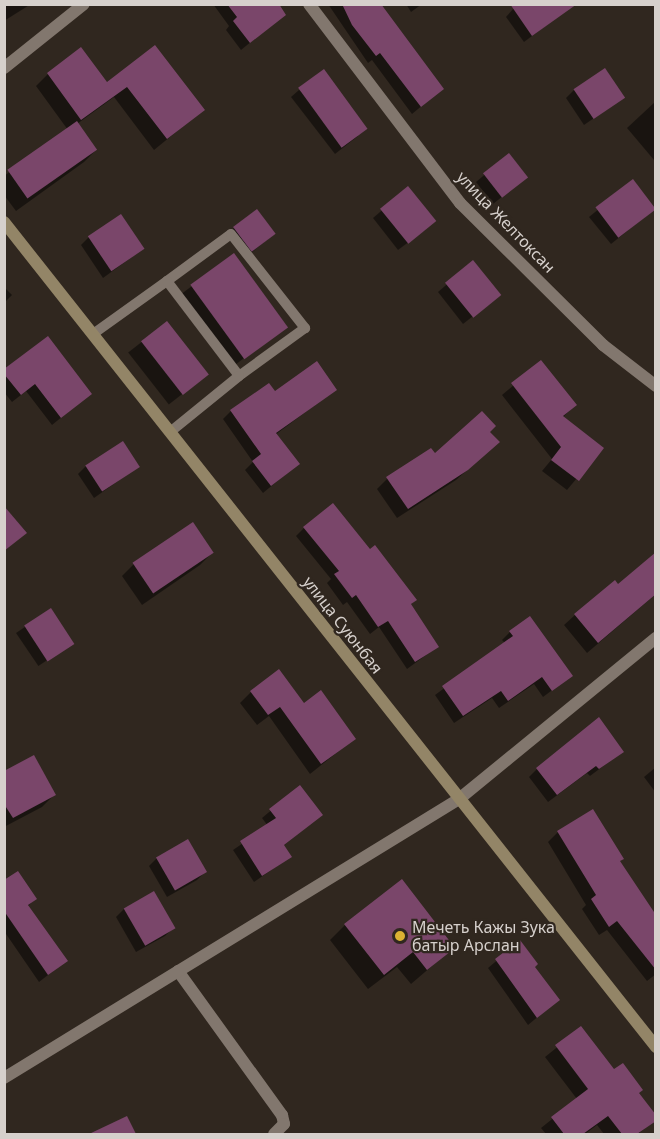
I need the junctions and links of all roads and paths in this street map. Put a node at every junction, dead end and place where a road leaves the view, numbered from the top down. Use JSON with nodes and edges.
{"nodes":[{"id":1,"x":84,"y":4,"type":"edge"},
{"id":2,"x":309,"y":4,"type":"edge"},
{"id":3,"x":4,"y":68,"type":"edge"},
{"id":4,"x":4,"y":222,"type":"edge"},
{"id":5,"x":167,"y":280,"type":"junction"},
{"id":6,"x":93,"y":334,"type":"junction"},
{"id":7,"x":239,"y":376,"type":"junction"},
{"id":8,"x":656,"y":386,"type":"edge"},
{"id":9,"x":170,"y":432,"type":"junction"},
{"id":10,"x":656,"y":638,"type":"edge"},
{"id":11,"x":459,"y":799,"type":"junction"},
{"id":12,"x":178,"y":971,"type":"junction"},
{"id":13,"x":656,"y":1047,"type":"edge"},
{"id":14,"x":4,"y":1078,"type":"edge"},
{"id":15,"x":274,"y":1134,"type":"edge"}],
"edges":[{"from":1,"to":3,"type":"street"},
{"from":2,"to":8,"type":"street","name":"улица Желтоксан"},
{"from":4,"to":6,"type":"main road","name":"улица Суюнбая"},
{"from":5,"to":6,"type":"lane"},
{"from":5,"to":7,"type":"lane"},
{"from":5,"to":7,"type":"lane"},
{"from":6,"to":9,"type":"main road","name":"улица Суюнбая"},
{"from":7,"to":9,"type":"lane"},
{"from":9,"to":11,"type":"main road","name":"улица Суюнбая"},
{"from":10,"to":11,"type":"street"},
{"from":11,"to":12,"type":"street"},
{"from":11,"to":13,"type":"main road","name":"улица Суюнбая"},
{"from":12,"to":14,"type":"street"},
{"from":12,"to":15,"type":"street"}]}
